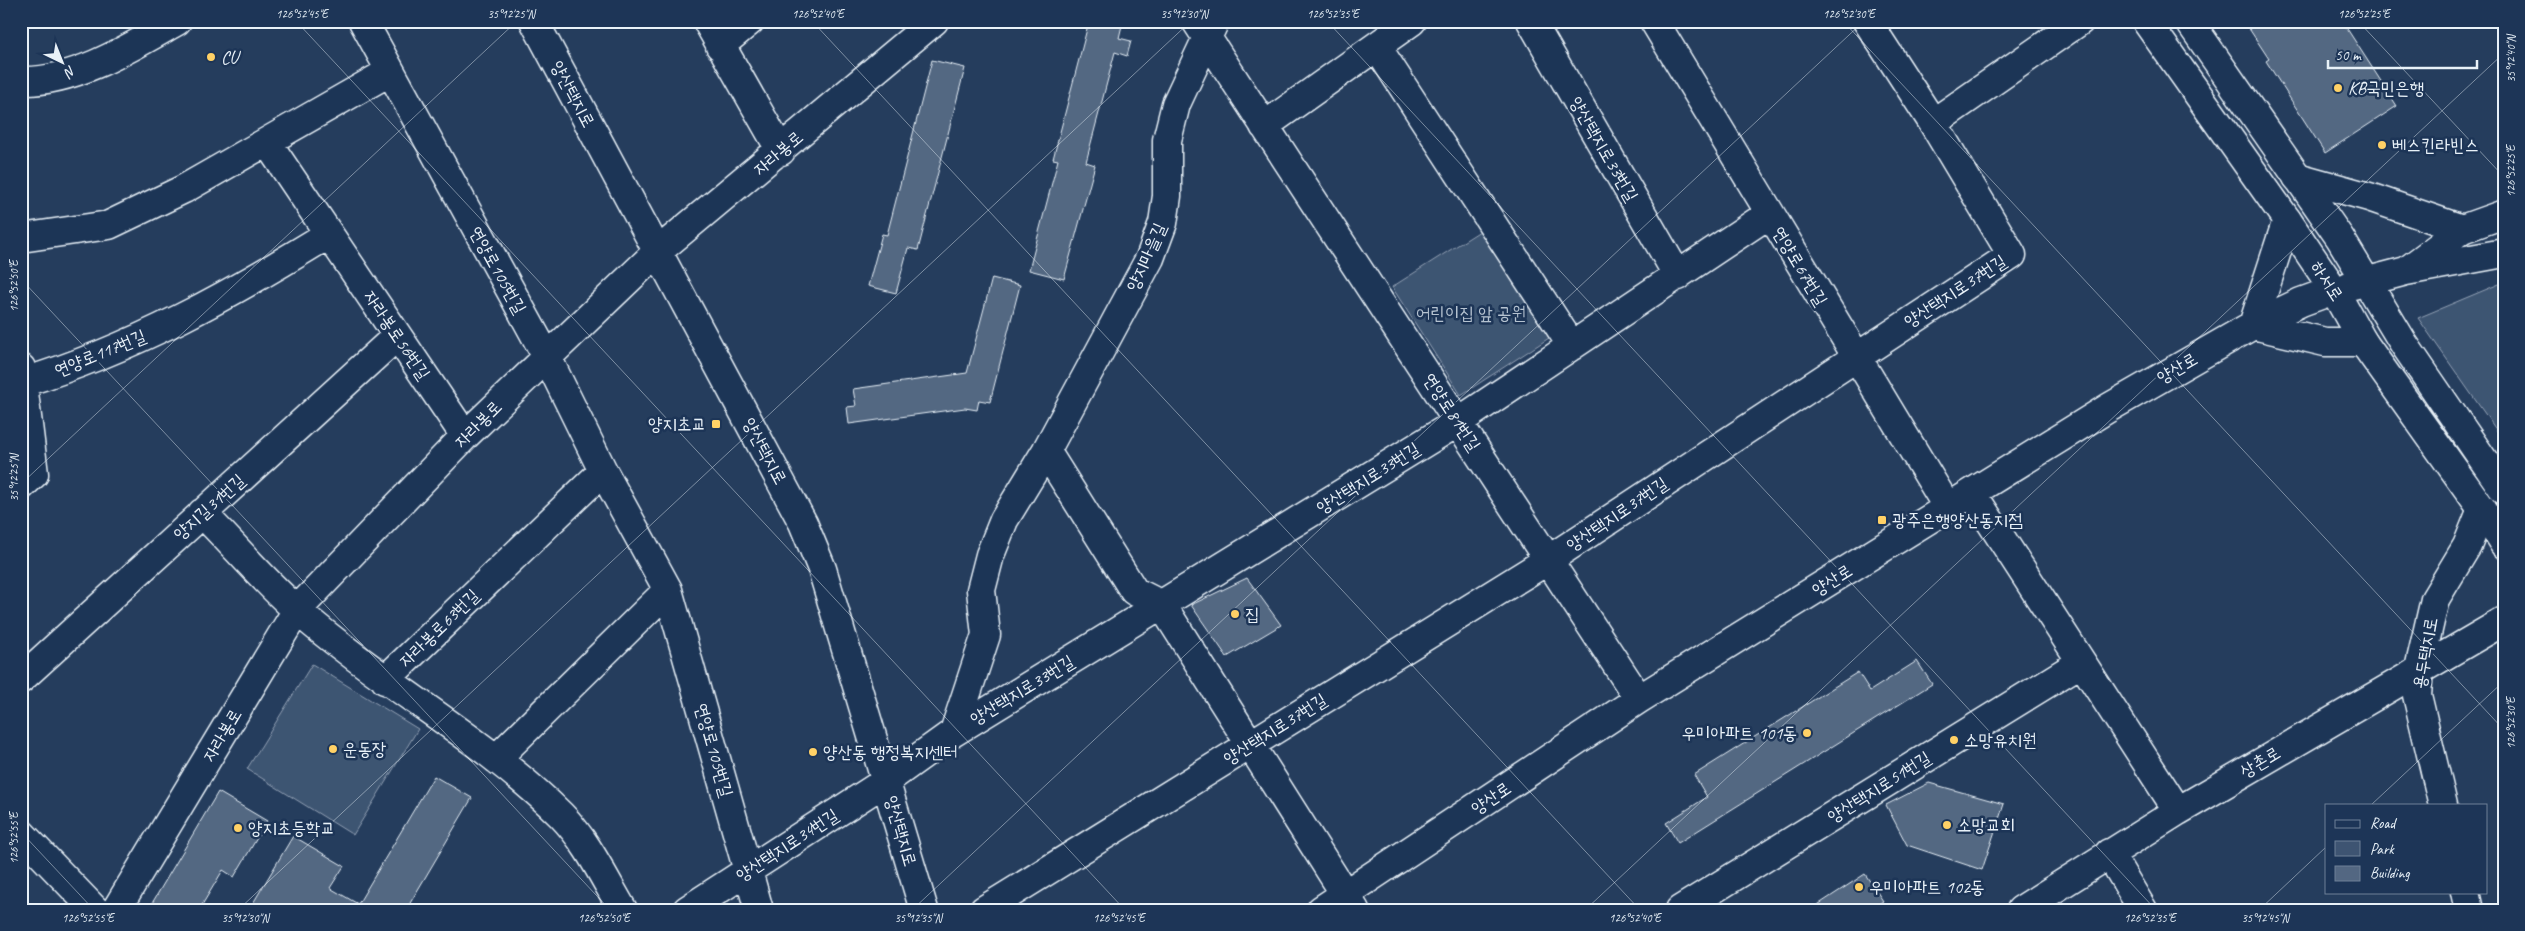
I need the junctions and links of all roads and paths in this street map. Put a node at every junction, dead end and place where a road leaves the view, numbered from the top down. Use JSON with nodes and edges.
{"nodes":[{"id":1,"x":178,"y":21,"type":"edge"},
{"id":2,"x":363,"y":21,"type":"edge"},
{"id":3,"x":534,"y":21,"type":"edge"},
{"id":4,"x":707,"y":21,"type":"edge"},
{"id":5,"x":750,"y":21,"type":"edge"},
{"id":6,"x":934,"y":21,"type":"edge"},
{"id":7,"x":1412,"y":21,"type":"edge"},
{"id":8,"x":1531,"y":21,"type":"edge"},
{"id":9,"x":1654,"y":21,"type":"edge"},
{"id":10,"x":1867,"y":21,"type":"edge"},
{"id":11,"x":2080,"y":21,"type":"edge"},
{"id":12,"x":2146,"y":21,"type":"edge"},
{"id":13,"x":2189,"y":21,"type":"edge"},
{"id":14,"x":1206,"y":27,"type":"edge"},
{"id":15,"x":720,"y":46,"type":"junction"},
{"id":16,"x":1376,"y":47,"type":"junction"},
{"id":17,"x":388,"y":72,"type":"junction"},
{"id":18,"x":21,"y":81,"type":"edge"},
{"id":19,"x":1933,"y":123,"type":"junction"},
{"id":20,"x":1264,"y":126,"type":"junction"},
{"id":21,"x":267,"y":142,"type":"junction"},
{"id":22,"x":781,"y":151,"type":"junction"},
{"id":23,"x":2297,"y":177,"type":"junction"},
{"id":24,"x":1769,"y":214,"type":"junction"},
{"id":25,"x":2504,"y":214,"type":"edge"},
{"id":26,"x":2287,"y":220,"type":"junction"},
{"id":27,"x":2462,"y":229,"type":"junction"},
{"id":28,"x":329,"y":234,"type":"junction"},
{"id":29,"x":21,"y":238,"type":"edge"},
{"id":30,"x":656,"y":253,"type":"junction"},
{"id":31,"x":2504,"y":254,"type":"edge"},
{"id":32,"x":2406,"y":271,"type":"junction"},
{"id":33,"x":1678,"y":276,"type":"junction"},
{"id":34,"x":2366,"y":281,"type":"junction"},
{"id":35,"x":2334,"y":290,"type":"junction"},
{"id":36,"x":2253,"y":325,"type":"junction"},
{"id":37,"x":397,"y":336,"type":"junction"},
{"id":38,"x":2363,"y":342,"type":"junction"},
{"id":39,"x":1572,"y":346,"type":"junction"},
{"id":40,"x":1855,"y":356,"type":"junction"},
{"id":41,"x":547,"y":357,"type":"junction"},
{"id":42,"x":23,"y":375,"type":"edge"},
{"id":43,"x":1458,"y":422,"type":"junction"},
{"id":44,"x":465,"y":436,"type":"junction"},
{"id":45,"x":1046,"y":452,"type":"junction"},
{"id":46,"x":603,"y":471,"type":"junction"},
{"id":47,"x":28,"y":480,"type":"edge"},
{"id":48,"x":2504,"y":490,"type":"edge"},
{"id":49,"x":1972,"y":493,"type":"junction"},
{"id":50,"x":1948,"y":508,"type":"junction"},
{"id":51,"x":2482,"y":509,"type":"junction"},
{"id":52,"x":202,"y":513,"type":"junction"},
{"id":53,"x":2504,"y":544,"type":"edge"},
{"id":54,"x":1548,"y":560,"type":"junction"},
{"id":55,"x":668,"y":590,"type":"junction"},
{"id":56,"x":1162,"y":605,"type":"junction"},
{"id":57,"x":297,"y":610,"type":"junction"},
{"id":58,"x":2504,"y":621,"type":"edge"},
{"id":59,"x":2080,"y":663,"type":"junction"},
{"id":60,"x":2419,"y":669,"type":"junction"},
{"id":61,"x":21,"y":679,"type":"edge"},
{"id":62,"x":385,"y":680,"type":"junction"},
{"id":63,"x":1639,"y":699,"type":"junction"},
{"id":64,"x":954,"y":732,"type":"junction"},
{"id":65,"x":1250,"y":745,"type":"junction"},
{"id":66,"x":496,"y":759,"type":"junction"},
{"id":67,"x":886,"y":781,"type":"junction"},
{"id":68,"x":2443,"y":804,"type":"edge"},
{"id":69,"x":2178,"y":811,"type":"junction"},
{"id":70,"x":25,"y":844,"type":"edge"},
{"id":71,"x":2109,"y":853,"type":"junction"},
{"id":72,"x":749,"y":870,"type":"junction"},
{"id":73,"x":2465,"y":894,"type":"edge"},
{"id":74,"x":1350,"y":902,"type":"edge"},
{"id":75,"x":95,"y":910,"type":"edge"},
{"id":76,"x":116,"y":910,"type":"edge"},
{"id":77,"x":623,"y":910,"type":"edge"},
{"id":78,"x":687,"y":910,"type":"edge"},
{"id":79,"x":759,"y":910,"type":"edge"},
{"id":80,"x":924,"y":910,"type":"edge"},
{"id":81,"x":984,"y":910,"type":"edge"},
{"id":82,"x":1321,"y":910,"type":"edge"},
{"id":83,"x":1680,"y":910,"type":"edge"},
{"id":84,"x":2021,"y":910,"type":"edge"},
{"id":85,"x":2143,"y":910,"type":"edge"},
{"id":86,"x":2469,"y":910,"type":"edge"}],
"edges":[{"from":1,"to":18,"type":"street"},
{"from":2,"to":17,"type":"street","name":"연양로105번길"},
{"from":3,"to":30,"type":"street","name":"양산택지로"},
{"from":4,"to":15,"type":"street"},
{"from":5,"to":15,"type":"street"},
{"from":6,"to":22,"type":"street","name":"자라봉로"},
{"from":7,"to":16,"type":"street"},
{"from":8,"to":33,"type":"street","name":"양산택지로33번길"},
{"from":9,"to":24,"type":"street","name":"연양로67번길"},
{"from":10,"to":19,"type":"street","name":"양산택지로37번길"},
{"from":11,"to":19,"type":"street"},
{"from":12,"to":26,"type":"street","name":"하서로"},
{"from":13,"to":23,"type":"street","name":"하서로"},
{"from":14,"to":20,"type":"street","name":"연양로81번길"},
{"from":14,"to":45,"type":"street","name":"양지마을길"},
{"from":15,"to":22,"type":"street"},
{"from":16,"to":20,"type":"street"},
{"from":16,"to":39,"type":"street"},
{"from":17,"to":21,"type":"street"},
{"from":17,"to":41,"type":"street","name":"연양로105번길"},
{"from":19,"to":40,"type":"street","name":"양산택지로37번길"},
{"from":20,"to":43,"type":"street","name":"연양로81번길"},
{"from":21,"to":28,"type":"street","name":"자라봉로56번길"},
{"from":21,"to":29,"type":"street"},
{"from":22,"to":30,"type":"street","name":"자라봉로"},
{"from":23,"to":27,"type":"street"},
{"from":23,"to":34,"type":"street","name":"하서로"},
{"from":24,"to":33,"type":"street","name":"양산택지로33번길"},
{"from":24,"to":40,"type":"street","name":"연양로67번길"},
{"from":25,"to":27,"type":"street"},
{"from":26,"to":35,"type":"street","name":"하서로"},
{"from":26,"to":36,"type":"street"},
{"from":27,"to":32,"type":"street"},
{"from":28,"to":37,"type":"street","name":"자라봉로56번길"},
{"from":28,"to":42,"type":"street","name":"연양로117번길"},
{"from":30,"to":41,"type":"street","name":"자라봉로"},
{"from":30,"to":67,"type":"street","name":"양산택지로"},
{"from":31,"to":32,"type":"street","name":"양산로"},
{"from":32,"to":34,"type":"street","name":"양산로"},
{"from":33,"to":39,"type":"street","name":"양산택지로33번길"},
{"from":34,"to":35,"type":"street","name":"양산로"},
{"from":34,"to":48,"type":"street","name":"하서로"},
{"from":35,"to":36,"type":"street","name":"양산로"},
{"from":35,"to":38,"type":"street","name":"하서로"},
{"from":36,"to":38,"type":"street"},
{"from":36,"to":49,"type":"street","name":"양산로"},
{"from":37,"to":44,"type":"street","name":"자라봉로56번길"},
{"from":37,"to":52,"type":"street","name":"양지길31번길"},
{"from":38,"to":51,"type":"street","name":"하서로"},
{"from":39,"to":43,"type":"street","name":"양산택지로33번길"},
{"from":40,"to":50,"type":"street","name":"연양로67번길"},
{"from":40,"to":54,"type":"street","name":"양산택지로37번길"},
{"from":41,"to":44,"type":"street","name":"자라봉로"},
{"from":41,"to":46,"type":"street","name":"연양로105번길"},
{"from":42,"to":47,"type":"street","name":"연양로117번길"},
{"from":43,"to":54,"type":"street","name":"연양로81번길"},
{"from":43,"to":56,"type":"street","name":"양산택지로33번길"},
{"from":44,"to":57,"type":"street","name":"자라봉로"},
{"from":45,"to":56,"type":"street"},
{"from":45,"to":64,"type":"street","name":"양지마을길"},
{"from":46,"to":55,"type":"street","name":"연양로105번길"},
{"from":46,"to":62,"type":"street","name":"자라봉로63번길"},
{"from":49,"to":50,"type":"street","name":"양산로"},
{"from":49,"to":59,"type":"street"},
{"from":50,"to":63,"type":"street","name":"양산로"},
{"from":51,"to":53,"type":"street","name":"하서로"},
{"from":51,"to":60,"type":"street","name":"용두택지로"},
{"from":52,"to":57,"type":"street","name":"자라봉로63번길"},
{"from":52,"to":61,"type":"street","name":"양지길31번길"},
{"from":54,"to":63,"type":"street","name":"연양로81번길"},
{"from":54,"to":65,"type":"street","name":"양산택지로37번길"},
{"from":55,"to":66,"type":"street"},
{"from":55,"to":72,"type":"street","name":"연양로105번길"},
{"from":56,"to":64,"type":"street","name":"양산택지로33번길"},
{"from":56,"to":65,"type":"street"},
{"from":57,"to":62,"type":"street","name":"자라봉로63번길"},
{"from":57,"to":76,"type":"street","name":"자라봉로"},
{"from":58,"to":60,"type":"street","name":"상촌로"},
{"from":59,"to":69,"type":"street"},
{"from":59,"to":83,"type":"street","name":"양산택지로51번길"},
{"from":60,"to":68,"type":"street","name":"용두택지로"},
{"from":60,"to":69,"type":"street","name":"상촌로"},
{"from":62,"to":66,"type":"street","name":"자라봉로63번길"},
{"from":63,"to":74,"type":"street","name":"양산로"},
{"from":64,"to":67,"type":"street","name":"양산택지로33번길"},
{"from":65,"to":74,"type":"street"},
{"from":65,"to":81,"type":"street","name":"양산택지로37번길"},
{"from":66,"to":77,"type":"street","name":"자라봉로63번길"},
{"from":67,"to":72,"type":"street","name":"양산택지로34번길"},
{"from":67,"to":80,"type":"street","name":"양산택지로"},
{"from":69,"to":71,"type":"street","name":"상촌로"},
{"from":70,"to":75,"type":"street"},
{"from":71,"to":84,"type":"street","name":"상촌로"},
{"from":71,"to":85,"type":"street"},
{"from":72,"to":78,"type":"street","name":"양산택지로34번길"},
{"from":72,"to":79,"type":"street","name":"연양로105번길"},
{"from":73,"to":86,"type":"street"},
{"from":74,"to":82,"type":"street","name":"양산로"}]}
